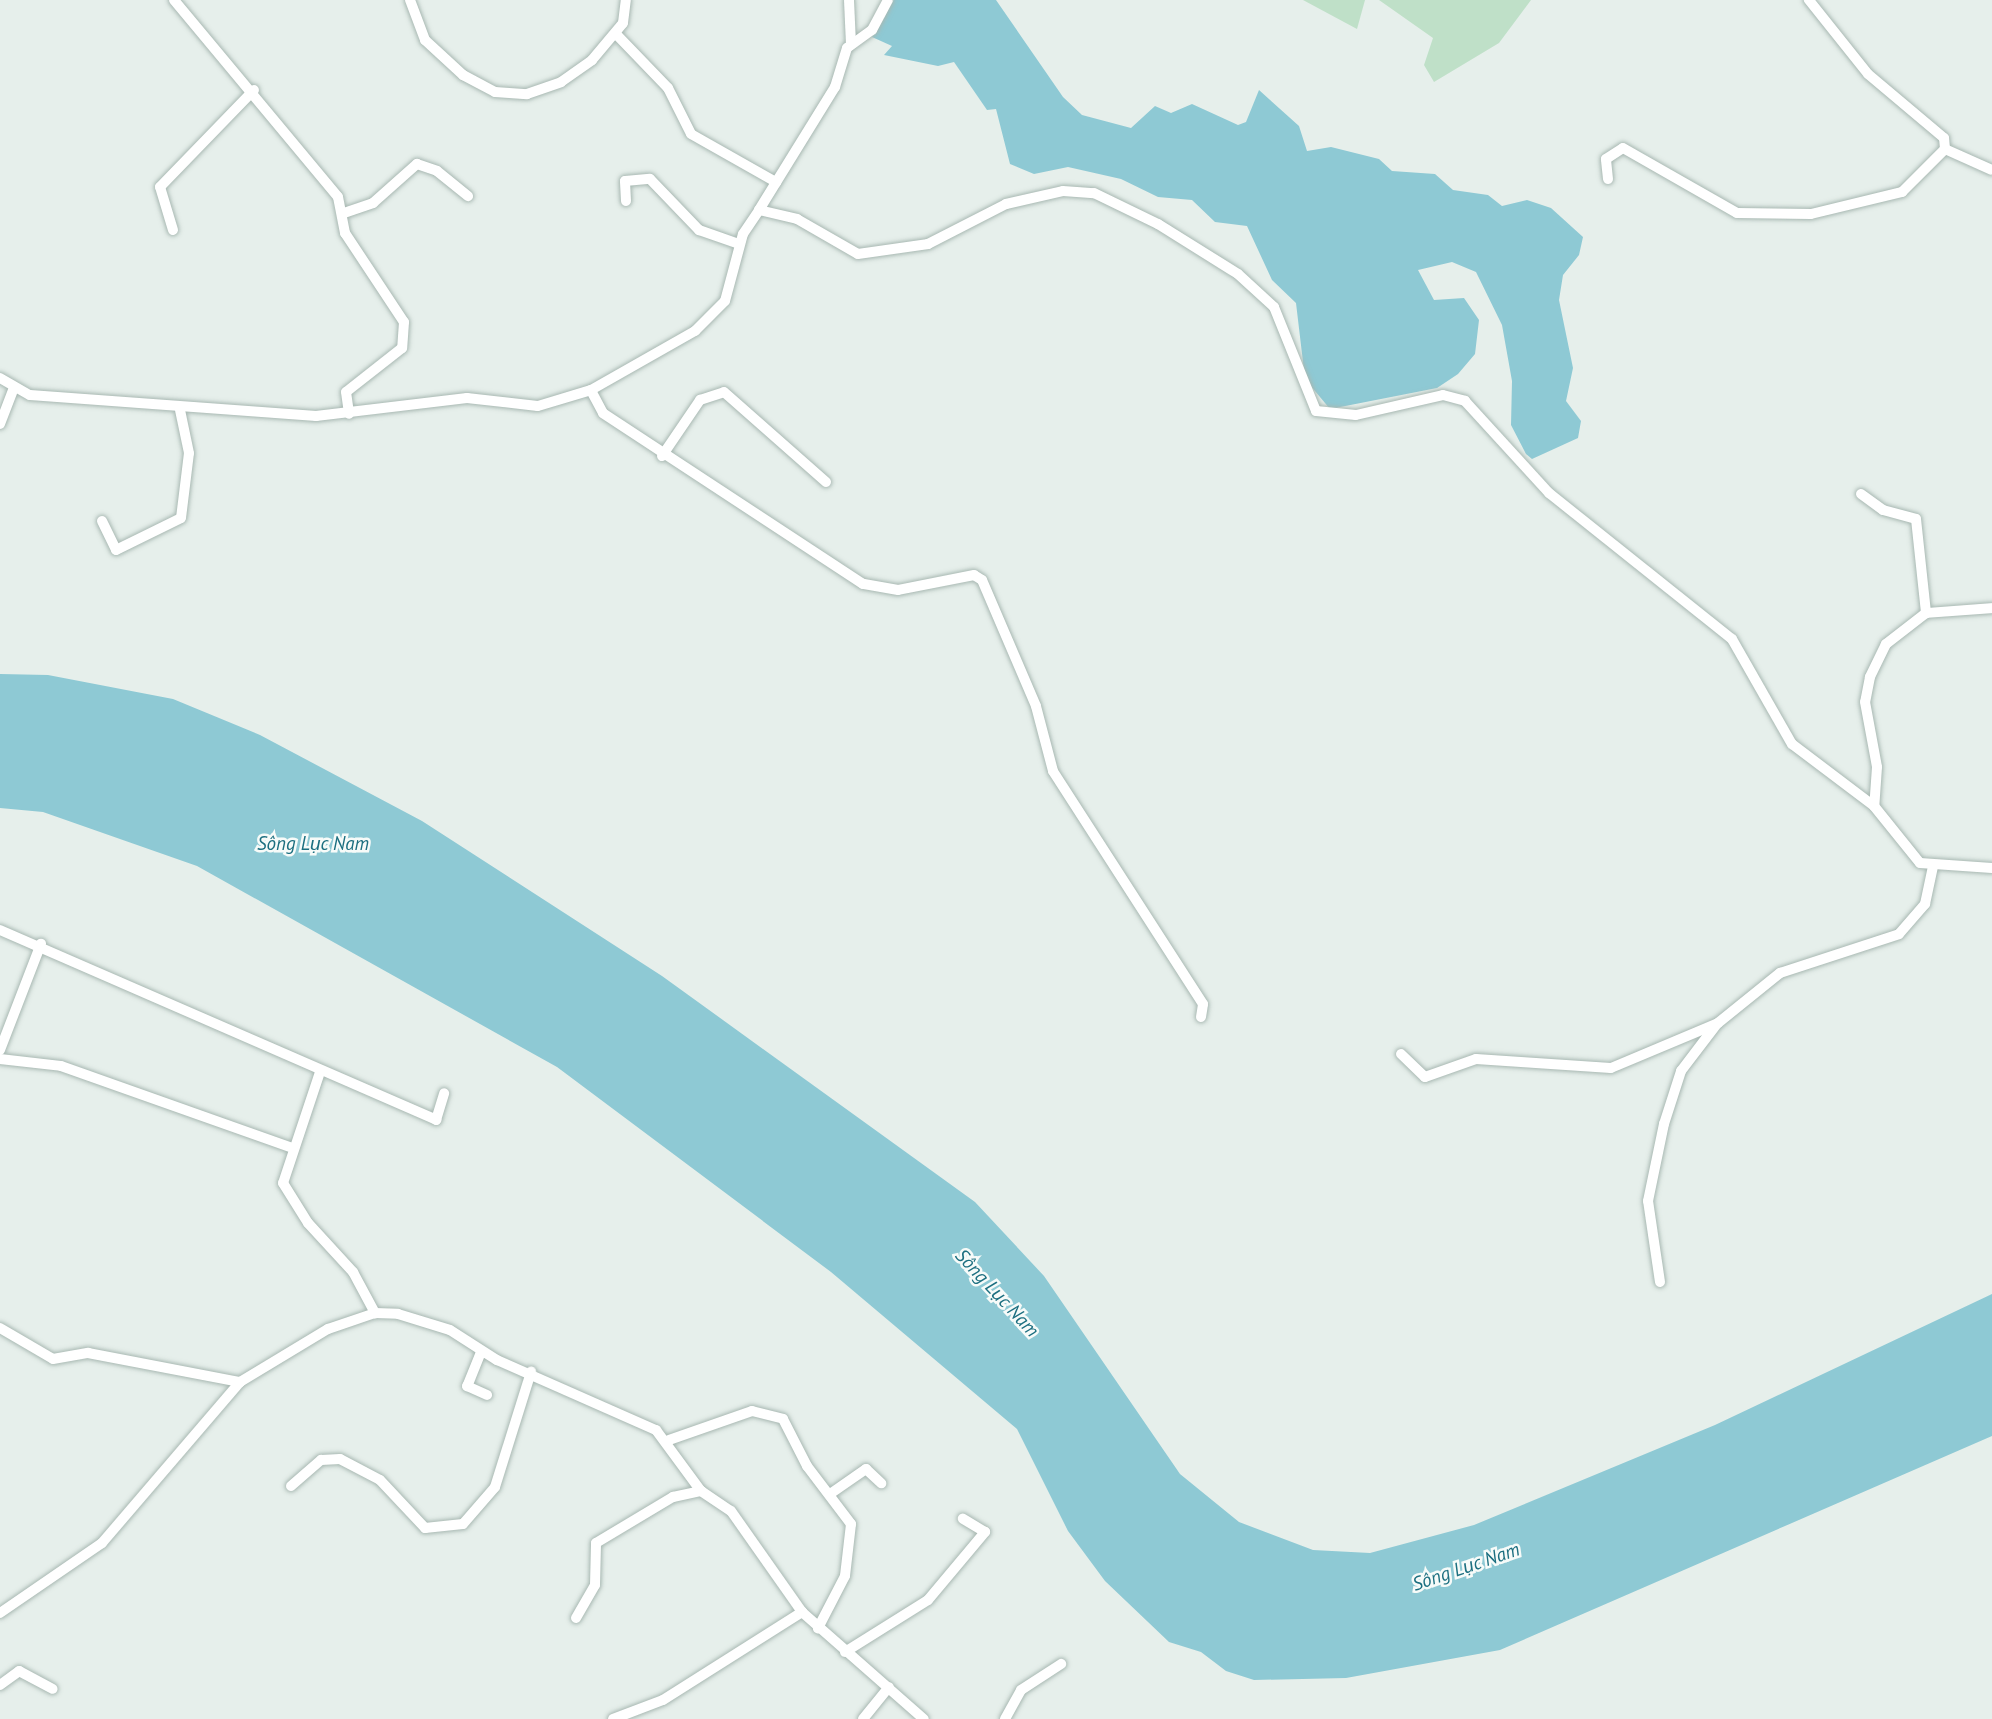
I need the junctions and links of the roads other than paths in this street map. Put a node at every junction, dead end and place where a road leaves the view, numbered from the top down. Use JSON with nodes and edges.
{"nodes":[{"id":1,"x":174,"y":0,"type":"edge"},
{"id":2,"x":410,"y":0,"type":"edge"},
{"id":3,"x":626,"y":0,"type":"edge"},
{"id":4,"x":849,"y":0,"type":"edge"},
{"id":5,"x":888,"y":0,"type":"edge"},
{"id":6,"x":1809,"y":0,"type":"edge"},
{"id":7,"x":616,"y":34,"type":"junction"},
{"id":8,"x":851,"y":44,"type":"junction"},
{"id":9,"x":254,"y":90,"type":"junction"},
{"id":10,"x":1945,"y":149,"type":"junction"},
{"id":11,"x":1992,"y":170,"type":"edge"},
{"id":12,"x":1608,"y":179,"type":"dead end"},
{"id":13,"x":776,"y":182,"type":"junction"},
{"id":14,"x":468,"y":196,"type":"dead end"},
{"id":15,"x":626,"y":201,"type":"dead end"},
{"id":16,"x":759,"y":210,"type":"junction"},
{"id":17,"x":344,"y":213,"type":"junction"},
{"id":18,"x":173,"y":230,"type":"dead end"},
{"id":19,"x":739,"y":244,"type":"junction"},
{"id":20,"x":0,"y":378,"type":"edge"},
{"id":21,"x":14,"y":388,"type":"junction"},
{"id":22,"x":591,"y":390,"type":"junction"},
{"id":23,"x":180,"y":410,"type":"junction"},
{"id":24,"x":349,"y":414,"type":"junction"},
{"id":25,"x":0,"y":424,"type":"edge"},
{"id":26,"x":662,"y":456,"type":"junction"},
{"id":27,"x":826,"y":482,"type":"dead end"},
{"id":28,"x":1861,"y":494,"type":"dead end"},
{"id":29,"x":102,"y":521,"type":"dead end"},
{"id":30,"x":1992,"y":608,"type":"edge"},
{"id":31,"x":1926,"y":613,"type":"junction"},
{"id":32,"x":1874,"y":806,"type":"junction"},
{"id":33,"x":1933,"y":866,"type":"junction"},
{"id":34,"x":1992,"y":868,"type":"edge"},
{"id":35,"x":0,"y":930,"type":"edge"},
{"id":36,"x":41,"y":944,"type":"junction"},
{"id":37,"x":1201,"y":1017,"type":"dead end"},
{"id":38,"x":1718,"y":1023,"type":"junction"},
{"id":39,"x":0,"y":1050,"type":"edge"},
{"id":40,"x":1401,"y":1054,"type":"dead end"},
{"id":41,"x":0,"y":1059,"type":"edge"},
{"id":42,"x":320,"y":1072,"type":"junction"},
{"id":43,"x":444,"y":1093,"type":"dead end"},
{"id":44,"x":290,"y":1147,"type":"junction"},
{"id":45,"x":1660,"y":1282,"type":"dead end"},
{"id":46,"x":375,"y":1313,"type":"junction"},
{"id":47,"x":0,"y":1328,"type":"edge"},
{"id":48,"x":481,"y":1352,"type":"junction"},
{"id":49,"x":531,"y":1372,"type":"junction"},
{"id":50,"x":240,"y":1382,"type":"junction"},
{"id":51,"x":487,"y":1395,"type":"dead end"},
{"id":52,"x":669,"y":1440,"type":"junction"},
{"id":53,"x":881,"y":1483,"type":"dead end"},
{"id":54,"x":291,"y":1486,"type":"dead end"},
{"id":55,"x":701,"y":1491,"type":"junction"},
{"id":56,"x":830,"y":1494,"type":"junction"},
{"id":57,"x":963,"y":1519,"type":"dead end"},
{"id":58,"x":802,"y":1612,"type":"junction"},
{"id":59,"x":0,"y":1613,"type":"edge"},
{"id":60,"x":576,"y":1618,"type":"dead end"},
{"id":61,"x":818,"y":1628,"type":"junction"},
{"id":62,"x":845,"y":1653,"type":"junction"},
{"id":63,"x":1060,"y":1664,"type":"dead end"},
{"id":64,"x":0,"y":1685,"type":"edge"},
{"id":65,"x":888,"y":1687,"type":"junction"},
{"id":66,"x":53,"y":1689,"type":"dead end"},
{"id":67,"x":613,"y":1719,"type":"edge"},
{"id":68,"x":863,"y":1719,"type":"edge"},
{"id":69,"x":924,"y":1719,"type":"edge"},
{"id":70,"x":1006,"y":1719,"type":"edge"}],
"edges":[{"from":1,"to":9,"type":"street"},
{"from":2,"to":7,"type":"street"},
{"from":3,"to":7,"type":"street"},
{"from":4,"to":8,"type":"street"},
{"from":5,"to":8,"type":"street"},
{"from":6,"to":10,"type":"street"},
{"from":7,"to":13,"type":"street"},
{"from":8,"to":13,"type":"street"},
{"from":9,"to":17,"type":"street"},
{"from":9,"to":18,"type":"street"},
{"from":10,"to":11,"type":"street"},
{"from":10,"to":12,"type":"street"},
{"from":13,"to":16,"type":"street"},
{"from":14,"to":17,"type":"street"},
{"from":15,"to":19,"type":"street"},
{"from":16,"to":19,"type":"street"},
{"from":16,"to":32,"type":"street"},
{"from":17,"to":24,"type":"street"},
{"from":19,"to":22,"type":"street"},
{"from":20,"to":21,"type":"street"},
{"from":21,"to":23,"type":"street"},
{"from":21,"to":25,"type":"street"},
{"from":22,"to":24,"type":"street"},
{"from":22,"to":26,"type":"street"},
{"from":23,"to":24,"type":"street"},
{"from":23,"to":29,"type":"street"},
{"from":26,"to":27,"type":"street"},
{"from":26,"to":37,"type":"street"},
{"from":28,"to":31,"type":"street"},
{"from":30,"to":31,"type":"street"},
{"from":31,"to":32,"type":"street"},
{"from":32,"to":33,"type":"street"},
{"from":33,"to":34,"type":"street"},
{"from":33,"to":38,"type":"street"},
{"from":35,"to":36,"type":"street"},
{"from":36,"to":39,"type":"street"},
{"from":36,"to":42,"type":"street"},
{"from":38,"to":40,"type":"street"},
{"from":38,"to":45,"type":"street"},
{"from":41,"to":44,"type":"street"},
{"from":42,"to":43,"type":"street"},
{"from":42,"to":44,"type":"street"},
{"from":44,"to":46,"type":"street"},
{"from":46,"to":48,"type":"street"},
{"from":46,"to":50,"type":"street"},
{"from":47,"to":50,"type":"street"},
{"from":48,"to":49,"type":"street"},
{"from":48,"to":51,"type":"street"},
{"from":49,"to":52,"type":"street"},
{"from":49,"to":54,"type":"street"},
{"from":50,"to":59,"type":"street"},
{"from":52,"to":55,"type":"street"},
{"from":52,"to":56,"type":"street"},
{"from":53,"to":56,"type":"street"},
{"from":55,"to":58,"type":"street"},
{"from":55,"to":60,"type":"street"},
{"from":56,"to":61,"type":"street"},
{"from":57,"to":62,"type":"street"},
{"from":58,"to":61,"type":"street"},
{"from":58,"to":67,"type":"street"},
{"from":61,"to":62,"type":"street"},
{"from":62,"to":65,"type":"street"},
{"from":63,"to":70,"type":"street"},
{"from":64,"to":66,"type":"street"},
{"from":65,"to":68,"type":"street"},
{"from":65,"to":69,"type":"street"}]}
